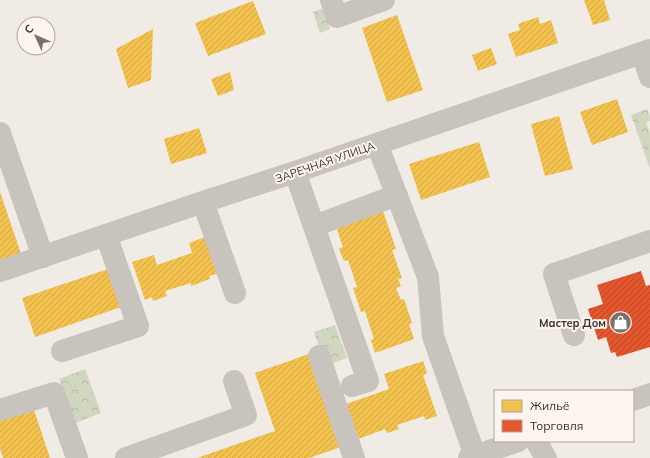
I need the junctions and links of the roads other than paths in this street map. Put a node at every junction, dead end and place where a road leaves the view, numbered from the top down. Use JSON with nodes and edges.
{"nodes":[{"id":1,"x":331,"y":0,"type":"edge"},
{"id":2,"x":384,"y":0,"type":"edge"},
{"id":3,"x":646,"y":52,"type":"edge"},
{"id":4,"x":650,"y":77,"type":"edge"},
{"id":5,"x":0,"y":133,"type":"edge"},
{"id":6,"x":377,"y":144,"type":"junction"},
{"id":7,"x":296,"y":172,"type":"junction"},
{"id":8,"x":397,"y":195,"type":"junction"},
{"id":9,"x":203,"y":202,"type":"junction"},
{"id":10,"x":314,"y":226,"type":"junction"},
{"id":11,"x":106,"y":235,"type":"junction"},
{"id":12,"x":650,"y":241,"type":"edge"},
{"id":13,"x":43,"y":257,"type":"junction"},
{"id":14,"x":0,"y":271,"type":"edge"},
{"id":15,"x":235,"y":293,"type":"dead end"},
{"id":16,"x":574,"y":334,"type":"dead end"},
{"id":17,"x":62,"y":352,"type":"dead end"},
{"id":18,"x":319,"y":356,"type":"dead end"},
{"id":19,"x":234,"y":381,"type":"dead end"},
{"id":20,"x":352,"y":386,"type":"dead end"},
{"id":21,"x":650,"y":394,"type":"edge"},
{"id":22,"x":634,"y":400,"type":"edge"},
{"id":23,"x":0,"y":410,"type":"edge"},
{"id":24,"x":515,"y":442,"type":"edge"},
{"id":25,"x":537,"y":442,"type":"edge"},
{"id":26,"x":472,"y":457,"type":"edge"},
{"id":27,"x":77,"y":458,"type":"edge"},
{"id":28,"x":126,"y":458,"type":"edge"},
{"id":29,"x":354,"y":458,"type":"edge"},
{"id":30,"x":546,"y":458,"type":"edge"}],
"edges":[{"from":1,"to":2,"type":"street"},
{"from":3,"to":4,"type":"street"},
{"from":3,"to":6,"type":"street","name":"ЗАРЕЧНАЯ УЛИЦА"},
{"from":5,"to":13,"type":"street"},
{"from":6,"to":7,"type":"street","name":"ЗАРЕЧНАЯ УЛИЦА"},
{"from":6,"to":8,"type":"street"},
{"from":7,"to":9,"type":"street","name":"ЗАРЕЧНАЯ УЛИЦА"},
{"from":7,"to":10,"type":"street"},
{"from":8,"to":10,"type":"street"},
{"from":8,"to":26,"type":"street"},
{"from":9,"to":11,"type":"street","name":"ЗАРЕЧНАЯ УЛИЦА"},
{"from":9,"to":15,"type":"street"},
{"from":10,"to":20,"type":"street"},
{"from":11,"to":13,"type":"street","name":"ЗАРЕЧНАЯ УЛИЦА"},
{"from":11,"to":17,"type":"street"},
{"from":12,"to":16,"type":"street"},
{"from":13,"to":14,"type":"street","name":"ЗАРЕЧНАЯ УЛИЦА"},
{"from":18,"to":29,"type":"street"},
{"from":19,"to":28,"type":"street"},
{"from":21,"to":22,"type":"street"},
{"from":23,"to":27,"type":"street"},
{"from":24,"to":26,"type":"street"},
{"from":25,"to":30,"type":"street"}]}
